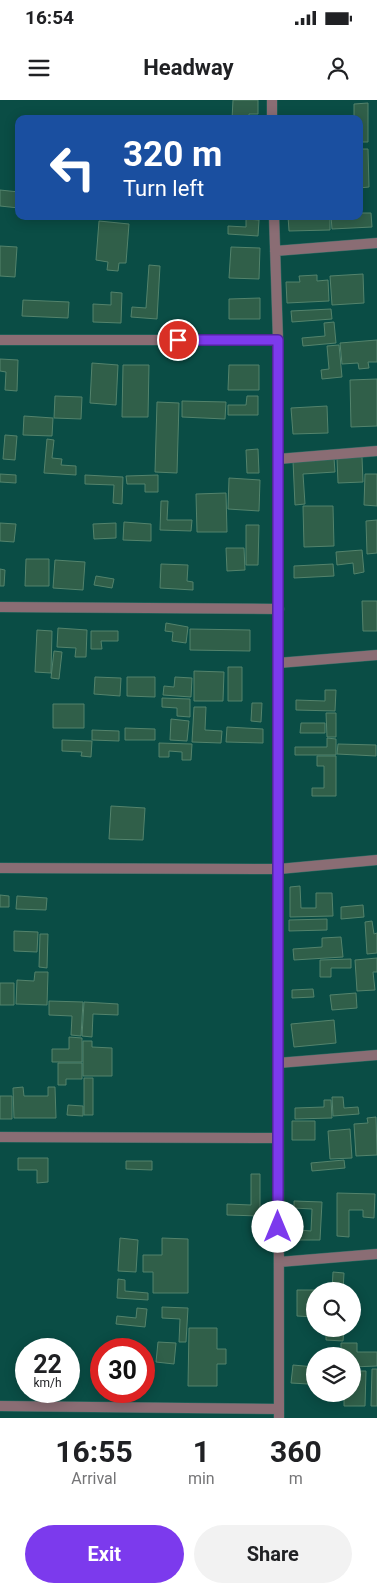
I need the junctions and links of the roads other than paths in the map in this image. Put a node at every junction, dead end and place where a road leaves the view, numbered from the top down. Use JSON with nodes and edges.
{"nodes":[{"id":1,"x":272,"y":100,"type":"edge"},
{"id":2,"x":272,"y":115,"type":"edge"},
{"id":3,"x":274,"y":220,"type":"edge"},
{"id":4,"x":377,"y":243,"type":"edge"},
{"id":5,"x":275,"y":251,"type":"junction"},
{"id":6,"x":0,"y":340,"type":"edge"},
{"id":7,"x":278,"y":340,"type":"junction"},
{"id":8,"x":377,"y":450,"type":"edge"},
{"id":9,"x":278,"y":459,"type":"junction"},
{"id":10,"x":0,"y":608,"type":"edge"},
{"id":11,"x":278,"y":609,"type":"junction"},
{"id":12,"x":377,"y":655,"type":"edge"},
{"id":13,"x":278,"y":664,"type":"junction"},
{"id":14,"x":377,"y":860,"type":"edge"},
{"id":15,"x":0,"y":868,"type":"edge"},
{"id":16,"x":278,"y":869,"type":"junction"},
{"id":17,"x":377,"y":1055,"type":"edge"},
{"id":18,"x":278,"y":1063,"type":"junction"},
{"id":19,"x":0,"y":1137,"type":"edge"},
{"id":20,"x":278,"y":1138,"type":"junction"},
{"id":21,"x":377,"y":1254,"type":"edge"},
{"id":22,"x":278,"y":1262,"type":"junction"},
{"id":23,"x":0,"y":1406,"type":"edge"},
{"id":24,"x":279,"y":1413,"type":"edge"}],
"edges":[{"from":1,"to":2,"type":"street"},
{"from":3,"to":5,"type":"street"},
{"from":4,"to":5,"type":"street"},
{"from":5,"to":7,"type":"street"},
{"from":6,"to":7,"type":"street"},
{"from":7,"to":9,"type":"street"},
{"from":8,"to":9,"type":"street"},
{"from":9,"to":11,"type":"street"},
{"from":10,"to":11,"type":"street"},
{"from":11,"to":13,"type":"street"},
{"from":12,"to":13,"type":"street"},
{"from":13,"to":16,"type":"street"},
{"from":14,"to":16,"type":"street"},
{"from":15,"to":16,"type":"street"},
{"from":16,"to":18,"type":"street"},
{"from":17,"to":18,"type":"street"},
{"from":18,"to":20,"type":"street"},
{"from":19,"to":20,"type":"street"},
{"from":20,"to":22,"type":"street"},
{"from":21,"to":22,"type":"street"},
{"from":22,"to":24,"type":"street"},
{"from":23,"to":24,"type":"street"}]}
